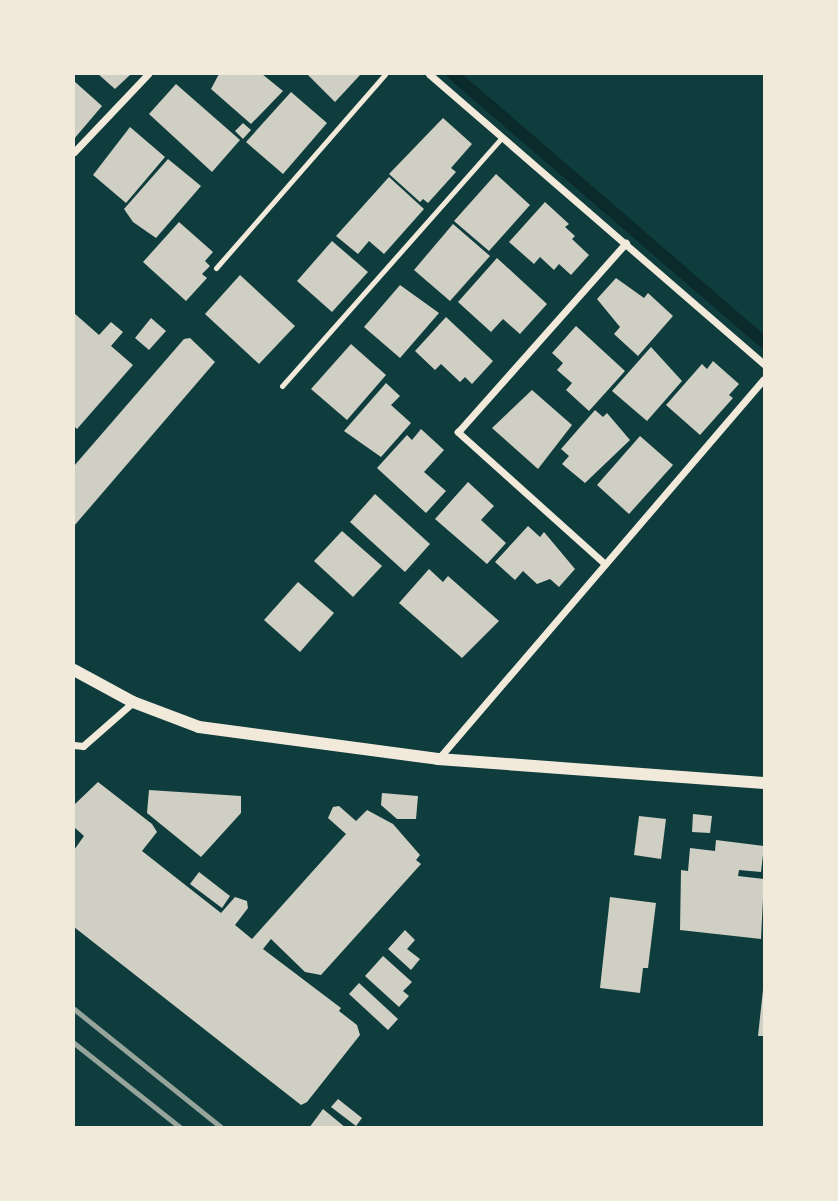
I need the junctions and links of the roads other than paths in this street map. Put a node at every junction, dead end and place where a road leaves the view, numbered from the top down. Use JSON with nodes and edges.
{"nodes":[{"id":1,"x":148,"y":74,"type":"edge"},
{"id":2,"x":385,"y":74,"type":"edge"},
{"id":3,"x":429,"y":74,"type":"edge"},
{"id":4,"x":502,"y":137,"type":"junction"},
{"id":5,"x":74,"y":152,"type":"edge"},
{"id":6,"x":626,"y":243,"type":"junction"},
{"id":7,"x":216,"y":268,"type":"dead end"},
{"id":8,"x":765,"y":364,"type":"edge"},
{"id":9,"x":765,"y":379,"type":"edge"},
{"id":10,"x":282,"y":386,"type":"dead end"},
{"id":11,"x":606,"y":564,"type":"junction"},
{"id":12,"x":74,"y":670,"type":"edge"},
{"id":13,"x":133,"y":702,"type":"junction"},
{"id":14,"x":74,"y":745,"type":"edge"},
{"id":15,"x":438,"y":759,"type":"junction"},
{"id":16,"x":765,"y":783,"type":"edge"}],
"edges":[{"from":1,"to":5,"type":"street"},
{"from":2,"to":7,"type":"lane"},
{"from":3,"to":4,"type":"street"},
{"from":4,"to":6,"type":"street"},
{"from":4,"to":10,"type":"lane"},
{"from":6,"to":8,"type":"street"},
{"from":6,"to":11,"type":"street"},
{"from":9,"to":11,"type":"street"},
{"from":11,"to":15,"type":"street"},
{"from":12,"to":13,"type":"street"},
{"from":13,"to":14,"type":"street"},
{"from":13,"to":15,"type":"street"},
{"from":15,"to":16,"type":"street"}]}
